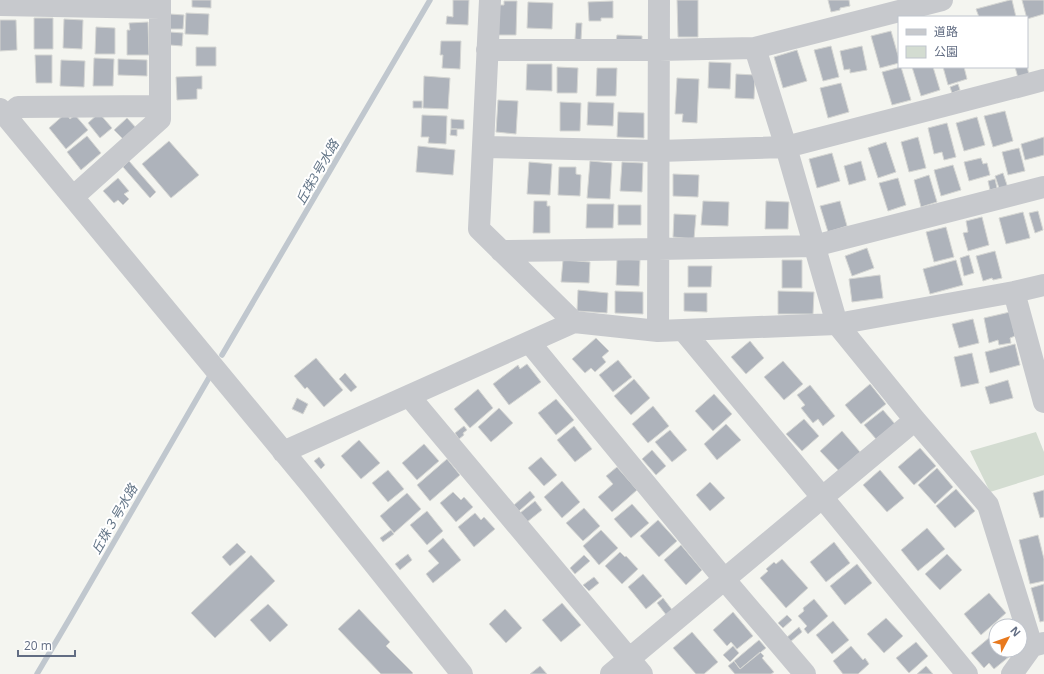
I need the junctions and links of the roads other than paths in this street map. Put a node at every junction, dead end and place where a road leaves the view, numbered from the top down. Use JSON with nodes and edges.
{"nodes":[{"id":1,"x":490,"y":0,"type":"edge"},
{"id":2,"x":659,"y":0,"type":"edge"},
{"id":3,"x":942,"y":0,"type":"edge"},
{"id":4,"x":160,"y":4,"type":"edge"},
{"id":5,"x":0,"y":5,"type":"edge"},
{"id":6,"x":754,"y":48,"type":"junction"},
{"id":7,"x":488,"y":50,"type":"junction"},
{"id":8,"x":659,"y":50,"type":"junction"},
{"id":9,"x":1044,"y":80,"type":"edge"},
{"id":10,"x":160,"y":106,"type":"junction"},
{"id":11,"x":3,"y":113,"type":"edge"},
{"id":12,"x":483,"y":147,"type":"junction"},
{"id":13,"x":786,"y":147,"type":"junction"},
{"id":14,"x":659,"y":151,"type":"junction"},
{"id":15,"x":1044,"y":186,"type":"edge"},
{"id":16,"x":72,"y":197,"type":"junction"},
{"id":17,"x":814,"y":246,"type":"junction"},
{"id":18,"x":658,"y":249,"type":"junction"},
{"id":19,"x":501,"y":250,"type":"junction"},
{"id":20,"x":1044,"y":285,"type":"edge"},
{"id":21,"x":1014,"y":292,"type":"junction"},
{"id":22,"x":574,"y":322,"type":"junction"},
{"id":23,"x":837,"y":324,"type":"junction"},
{"id":24,"x":683,"y":330,"type":"junction"},
{"id":25,"x":658,"y":331,"type":"junction"},
{"id":26,"x":529,"y":342,"type":"junction"},
{"id":27,"x":409,"y":396,"type":"junction"},
{"id":28,"x":1044,"y":402,"type":"edge"},
{"id":29,"x":915,"y":420,"type":"junction"},
{"id":30,"x":283,"y":452,"type":"junction"},
{"id":31,"x":822,"y":497,"type":"junction"},
{"id":32,"x":724,"y":580,"type":"junction"},
{"id":33,"x":1038,"y":645,"type":"edge"},
{"id":34,"x":635,"y":666,"type":"edge"},
{"id":35,"x":462,"y":674,"type":"edge"},
{"id":36,"x":611,"y":674,"type":"edge"},
{"id":37,"x":805,"y":674,"type":"edge"},
{"id":38,"x":967,"y":674,"type":"edge"},
{"id":39,"x":1012,"y":674,"type":"edge"}],
"edges":[{"from":1,"to":7,"type":"street"},
{"from":2,"to":8,"type":"street"},
{"from":3,"to":6,"type":"street"},
{"from":4,"to":5,"type":"street"},
{"from":4,"to":10,"type":"street"},
{"from":6,"to":8,"type":"street"},
{"from":6,"to":13,"type":"street"},
{"from":7,"to":8,"type":"street"},
{"from":7,"to":12,"type":"street"},
{"from":8,"to":14,"type":"street"},
{"from":9,"to":13,"type":"street"},
{"from":10,"to":11,"type":"street"},
{"from":10,"to":16,"type":"street"},
{"from":11,"to":16,"type":"street"},
{"from":12,"to":14,"type":"street"},
{"from":12,"to":19,"type":"street"},
{"from":13,"to":14,"type":"street"},
{"from":13,"to":17,"type":"street"},
{"from":14,"to":18,"type":"street"},
{"from":15,"to":17,"type":"street"},
{"from":16,"to":30,"type":"street"},
{"from":17,"to":18,"type":"street"},
{"from":17,"to":23,"type":"street"},
{"from":18,"to":19,"type":"street"},
{"from":18,"to":25,"type":"street"},
{"from":19,"to":22,"type":"street"},
{"from":20,"to":21,"type":"street"},
{"from":21,"to":23,"type":"street"},
{"from":21,"to":28,"type":"street"},
{"from":22,"to":25,"type":"street"},
{"from":22,"to":26,"type":"street"},
{"from":23,"to":24,"type":"street"},
{"from":23,"to":29,"type":"street"},
{"from":24,"to":25,"type":"street"},
{"from":24,"to":31,"type":"street"},
{"from":26,"to":27,"type":"street"},
{"from":26,"to":32,"type":"street"},
{"from":27,"to":30,"type":"street"},
{"from":27,"to":34,"type":"street"},
{"from":29,"to":31,"type":"street"},
{"from":29,"to":33,"type":"street"},
{"from":30,"to":35,"type":"street"},
{"from":31,"to":32,"type":"street"},
{"from":31,"to":38,"type":"street"},
{"from":32,"to":34,"type":"street"},
{"from":32,"to":37,"type":"street"},
{"from":33,"to":39,"type":"street"},
{"from":34,"to":36,"type":"street"}]}
